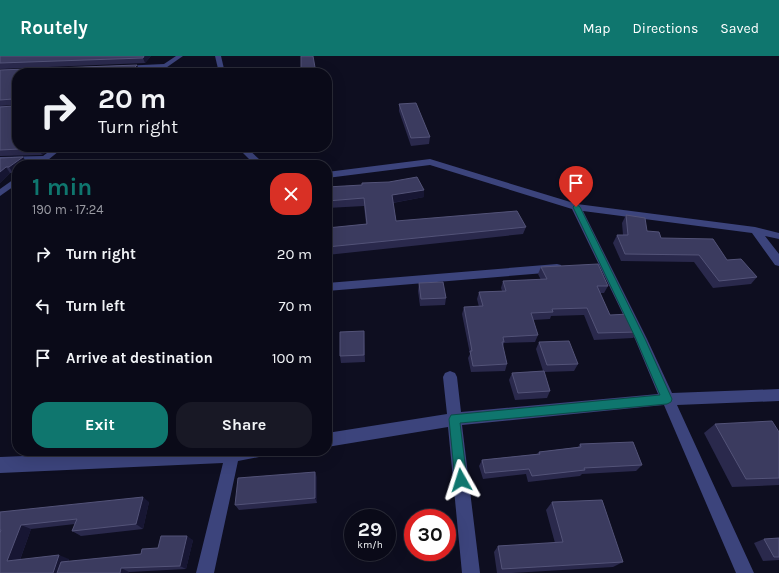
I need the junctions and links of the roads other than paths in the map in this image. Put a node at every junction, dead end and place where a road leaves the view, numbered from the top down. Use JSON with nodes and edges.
{"nodes":[{"id":1,"x":180,"y":56,"type":"edge"},
{"id":2,"x":218,"y":56,"type":"edge"},
{"id":3,"x":165,"y":66,"type":"junction"},
{"id":4,"x":110,"y":68,"type":"edge"},
{"id":5,"x":162,"y":68,"type":"edge"},
{"id":6,"x":221,"y":68,"type":"edge"},
{"id":7,"x":54,"y":152,"type":"edge"},
{"id":8,"x":246,"y":152,"type":"edge"},
{"id":9,"x":46,"y":158,"type":"junction"},
{"id":10,"x":0,"y":160,"type":"edge"},
{"id":11,"x":43,"y":160,"type":"edge"},
{"id":12,"x":255,"y":160,"type":"edge"},
{"id":13,"x":332,"y":174,"type":"edge"},
{"id":14,"x":12,"y":184,"type":"edge"},
{"id":15,"x":0,"y":193,"type":"edge"},
{"id":16,"x":576,"y":207,"type":"junction"},
{"id":17,"x":755,"y":230,"type":"junction"},
{"id":18,"x":779,"y":236,"type":"edge"},
{"id":19,"x":779,"y":262,"type":"edge"},
{"id":20,"x":564,"y":267,"type":"edge"},
{"id":21,"x":332,"y":287,"type":"edge"},
{"id":22,"x":450,"y":377,"type":"dead end"},
{"id":23,"x":779,"y":395,"type":"edge"},
{"id":24,"x":667,"y":399,"type":"junction"},
{"id":25,"x":454,"y":419,"type":"junction"},
{"id":26,"x":332,"y":439,"type":"edge"},
{"id":27,"x":175,"y":456,"type":"edge"},
{"id":28,"x":232,"y":456,"type":"edge"},
{"id":29,"x":0,"y":465,"type":"edge"},
{"id":30,"x":205,"y":573,"type":"edge"},
{"id":31,"x":471,"y":573,"type":"edge"},
{"id":32,"x":745,"y":573,"type":"edge"}],
"edges":[{"from":1,"to":3,"type":"street"},
{"from":2,"to":6,"type":"street"},
{"from":3,"to":4,"type":"street"},
{"from":3,"to":5,"type":"street"},
{"from":7,"to":9,"type":"street"},
{"from":8,"to":12,"type":"street"},
{"from":9,"to":10,"type":"street"},
{"from":9,"to":11,"type":"street"},
{"from":13,"to":16,"type":"street"},
{"from":14,"to":15,"type":"street"},
{"from":16,"to":17,"type":"street"},
{"from":16,"to":24,"type":"street"},
{"from":17,"to":18,"type":"street"},
{"from":17,"to":19,"type":"street"},
{"from":20,"to":21,"type":"street"},
{"from":22,"to":25,"type":"street"},
{"from":23,"to":24,"type":"street"},
{"from":24,"to":25,"type":"street"},
{"from":24,"to":32,"type":"street"},
{"from":25,"to":26,"type":"street"},
{"from":25,"to":31,"type":"street"},
{"from":27,"to":29,"type":"street"},
{"from":28,"to":30,"type":"street"}]}
